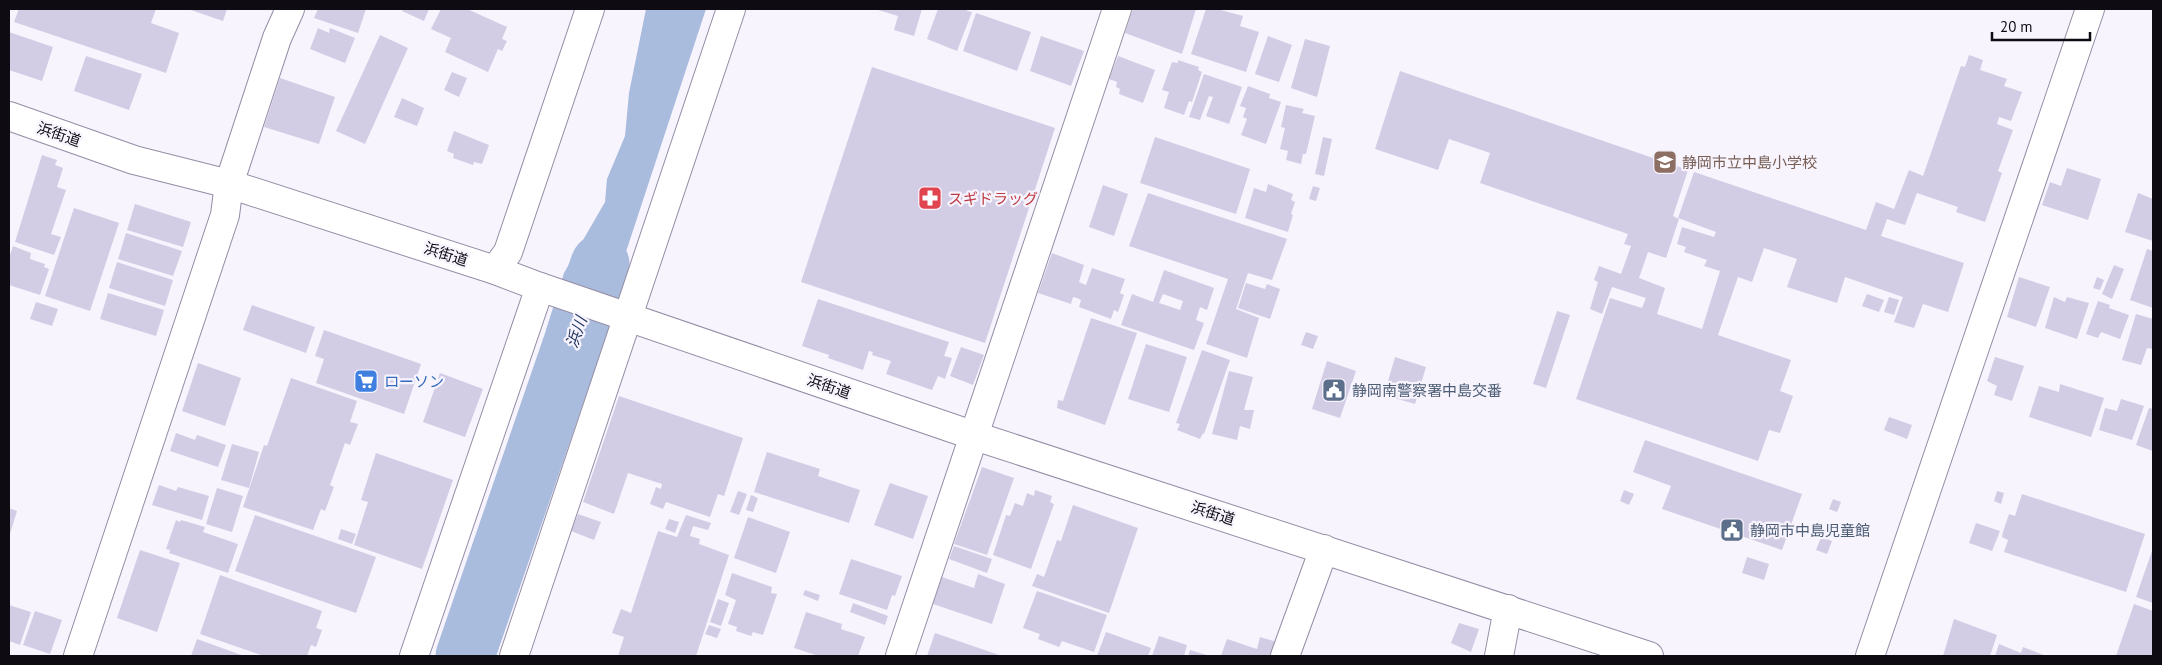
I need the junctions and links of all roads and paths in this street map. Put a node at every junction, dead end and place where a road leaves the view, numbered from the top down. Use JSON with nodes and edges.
{"nodes":[{"id":1,"x":290,"y":9,"type":"edge"},
{"id":2,"x":590,"y":9,"type":"edge"},
{"id":3,"x":731,"y":9,"type":"edge"},
{"id":4,"x":1117,"y":9,"type":"edge"},
{"id":5,"x":2090,"y":9,"type":"edge"},
{"id":6,"x":9,"y":116,"type":"edge"},
{"id":7,"x":229,"y":184,"type":"junction"},
{"id":8,"x":495,"y":270,"type":"junction"},
{"id":9,"x":545,"y":289,"type":"junction"},
{"id":10,"x":622,"y":315,"type":"junction"},
{"id":11,"x":975,"y":436,"type":"junction"},
{"id":12,"x":1324,"y":548,"type":"junction"},
{"id":13,"x":1508,"y":609,"type":"junction"},
{"id":14,"x":78,"y":656,"type":"edge"},
{"id":15,"x":414,"y":656,"type":"edge"},
{"id":16,"x":514,"y":656,"type":"edge"},
{"id":17,"x":900,"y":656,"type":"edge"},
{"id":18,"x":1285,"y":656,"type":"edge"},
{"id":19,"x":1499,"y":656,"type":"edge"},
{"id":20,"x":1649,"y":656,"type":"edge"},
{"id":21,"x":1870,"y":656,"type":"edge"}],
"edges":[{"from":1,"to":7,"type":"street"},
{"from":2,"to":8,"type":"street"},
{"from":3,"to":10,"type":"street"},
{"from":4,"to":11,"type":"street"},
{"from":5,"to":21,"type":"street"},
{"from":6,"to":7,"type":"street","name":"浜街道"},
{"from":7,"to":8,"type":"street","name":"浜街道"},
{"from":7,"to":14,"type":"street"},
{"from":8,"to":9,"type":"street","name":"浜街道"},
{"from":9,"to":10,"type":"street","name":"浜街道"},
{"from":9,"to":15,"type":"street"},
{"from":10,"to":11,"type":"street","name":"浜街道"},
{"from":10,"to":16,"type":"street"},
{"from":11,"to":12,"type":"street","name":"浜街道"},
{"from":11,"to":17,"type":"street"},
{"from":12,"to":13,"type":"street","name":"浜街道"},
{"from":12,"to":18,"type":"street"},
{"from":13,"to":19,"type":"street"},
{"from":13,"to":20,"type":"street","name":"浜街道"}]}
